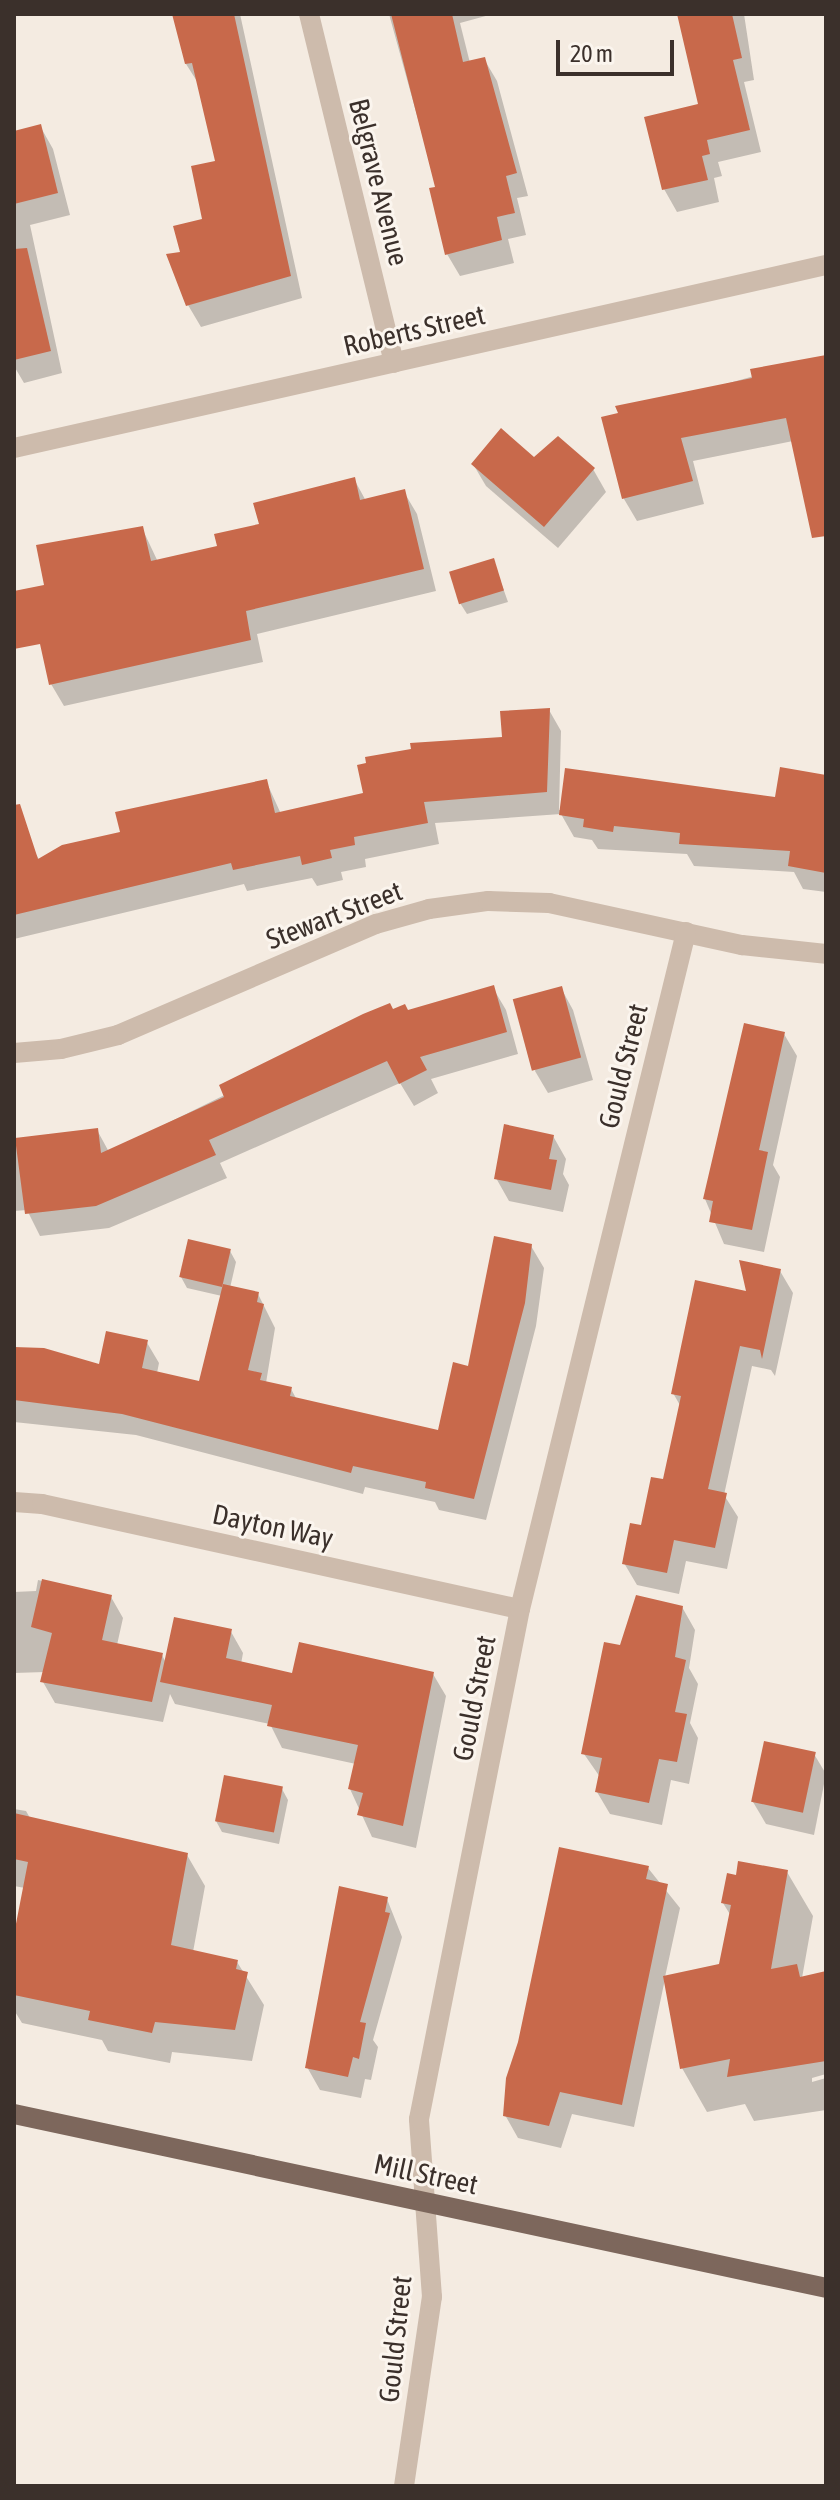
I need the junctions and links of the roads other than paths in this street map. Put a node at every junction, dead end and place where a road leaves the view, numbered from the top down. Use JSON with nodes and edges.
{"nodes":[{"id":1,"x":309,"y":14,"type":"edge"},
{"id":2,"x":826,"y":265,"type":"edge"},
{"id":3,"x":394,"y":363,"type":"junction"},
{"id":4,"x":14,"y":448,"type":"edge"},
{"id":5,"x":686,"y":932,"type":"junction"},
{"id":6,"x":826,"y":954,"type":"edge"},
{"id":7,"x":14,"y":1053,"type":"edge"},
{"id":8,"x":14,"y":1502,"type":"edge"},
{"id":9,"x":520,"y":1609,"type":"junction"},
{"id":10,"x":14,"y":2114,"type":"edge"},
{"id":11,"x":428,"y":2203,"type":"junction"},
{"id":12,"x":826,"y":2288,"type":"edge"},
{"id":13,"x":404,"y":2486,"type":"edge"}],
"edges":[{"from":1,"to":3,"type":"street","name":"Belgrave Avenue"},
{"from":2,"to":3,"type":"street","name":"Roberts Street"},
{"from":3,"to":4,"type":"street","name":"Roberts Street"},
{"from":5,"to":6,"type":"street","name":"Stewart Street"},
{"from":5,"to":7,"type":"street","name":"Stewart Street"},
{"from":5,"to":9,"type":"street","name":"Gould Street"},
{"from":8,"to":9,"type":"street","name":"Dayton Way"},
{"from":9,"to":11,"type":"street","name":"Gould Street"},
{"from":10,"to":11,"type":"main road","name":"Mill Street"},
{"from":11,"to":12,"type":"main road","name":"Mill Street"},
{"from":11,"to":13,"type":"street","name":"Gould Street"}]}
